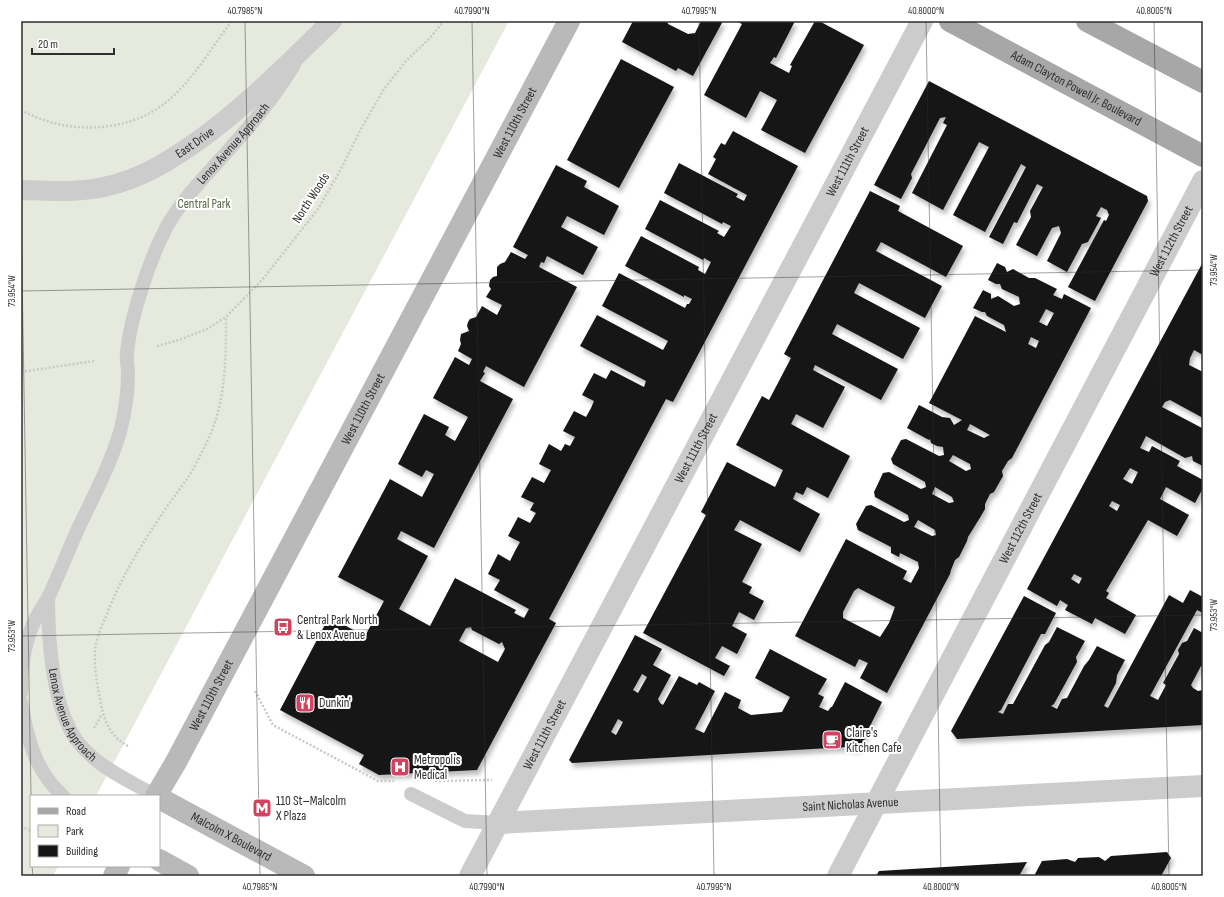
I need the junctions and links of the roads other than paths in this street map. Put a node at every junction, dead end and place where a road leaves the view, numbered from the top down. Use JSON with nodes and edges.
{"nodes":[{"id":1,"x":332,"y":21,"type":"edge"},
{"id":2,"x":569,"y":21,"type":"edge"},
{"id":3,"x":922,"y":21,"type":"edge"},
{"id":4,"x":950,"y":21,"type":"edge"},
{"id":5,"x":1087,"y":21,"type":"edge"},
{"id":6,"x":304,"y":48,"type":"junction"},
{"id":7,"x":1203,"y":82,"type":"edge"},
{"id":8,"x":1203,"y":156,"type":"edge"},
{"id":9,"x":1203,"y":181,"type":"edge"},
{"id":10,"x":21,"y":190,"type":"edge"},
{"id":11,"x":48,"y":597,"type":"junction"},
{"id":12,"x":21,"y":693,"type":"edge"},
{"id":13,"x":21,"y":702,"type":"edge"},
{"id":14,"x":1203,"y":786,"type":"edge"},
{"id":15,"x":411,"y":794,"type":"dead end"},
{"id":16,"x":62,"y":795,"type":"edge"},
{"id":17,"x":154,"y":795,"type":"edge"},
{"id":18,"x":157,"y":795,"type":"edge"},
{"id":19,"x":160,"y":799,"type":"edge"},
{"id":20,"x":876,"y":803,"type":"junction"},
{"id":21,"x":498,"y":823,"type":"junction"},
{"id":22,"x":160,"y":861,"type":"edge"},
{"id":23,"x":118,"y":867,"type":"edge"},
{"id":24,"x":114,"y":876,"type":"edge"},
{"id":25,"x":188,"y":876,"type":"edge"},
{"id":26,"x":304,"y":876,"type":"edge"},
{"id":27,"x":470,"y":876,"type":"edge"},
{"id":28,"x":838,"y":876,"type":"edge"}],
"edges":[{"from":1,"to":6,"type":"street","name":"East Drive"},
{"from":2,"to":18,"type":"main road","name":"West 110th Street"},
{"from":3,"to":21,"type":"street","name":"West 111th Street"},
{"from":4,"to":8,"type":"main road","name":"Adam Clayton Powell Jr. Boulevard"},
{"from":5,"to":7,"type":"main road"},
{"from":6,"to":10,"type":"street","name":"East Drive"},
{"from":6,"to":11,"type":"lane","name":"Lenox Avenue Approach"},
{"from":9,"to":20,"type":"street","name":"West 112th Street"},
{"from":11,"to":12,"type":"lane","name":"Lenox Avenue Approach"},
{"from":11,"to":17,"type":"lane","name":"Lenox Avenue Approach"},
{"from":13,"to":16,"type":"lane"},
{"from":14,"to":20,"type":"street","name":"Saint Nicholas Avenue"},
{"from":15,"to":21,"type":"lane"},
{"from":19,"to":26,"type":"main road","name":"Malcolm X Boulevard"},
{"from":20,"to":21,"type":"street","name":"Saint Nicholas Avenue"},
{"from":20,"to":28,"type":"street","name":"West 112th Street"},
{"from":21,"to":27,"type":"street","name":"West 111th Street"},
{"from":22,"to":25,"type":"main road"},
{"from":23,"to":24,"type":"main road"}]}
